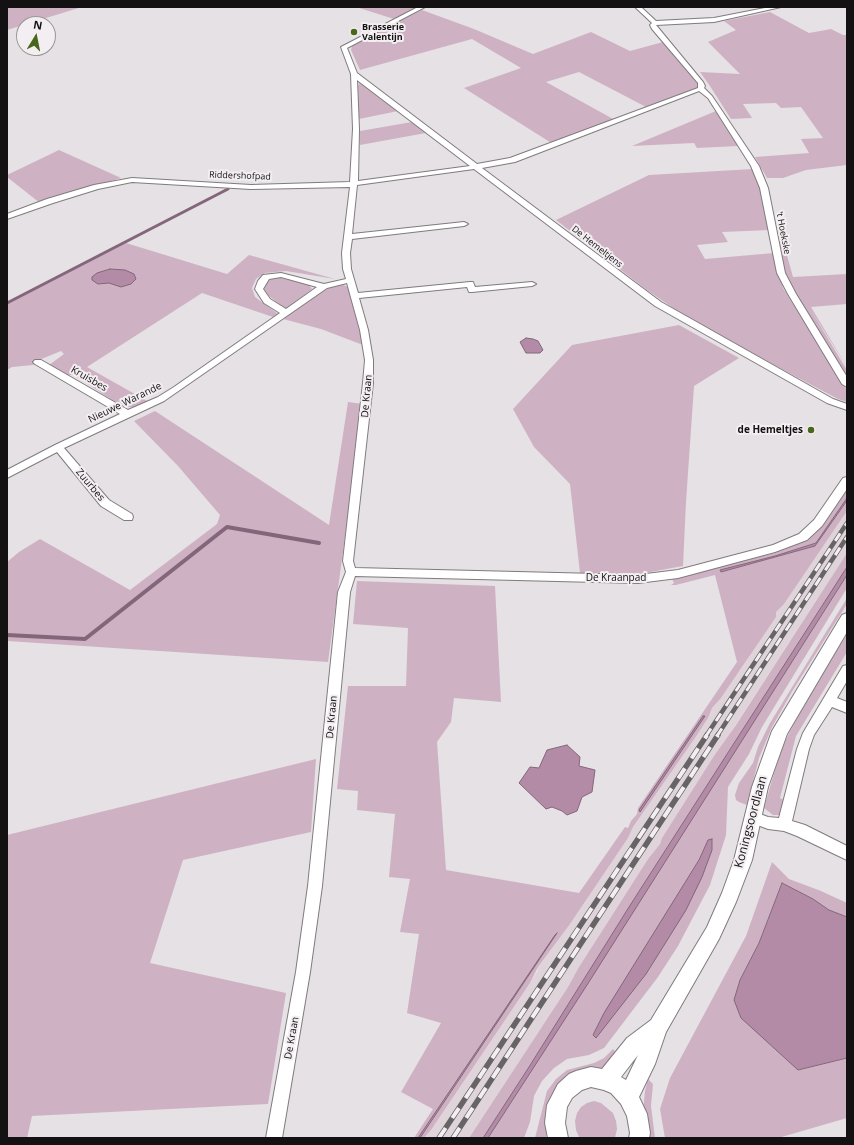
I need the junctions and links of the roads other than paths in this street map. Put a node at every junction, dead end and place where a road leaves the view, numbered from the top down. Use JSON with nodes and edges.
{"nodes":[{"id":1,"x":422,"y":7,"type":"edge"},
{"id":2,"x":638,"y":7,"type":"edge"},
{"id":3,"x":778,"y":7,"type":"edge"},
{"id":4,"x":655,"y":23,"type":"junction"},
{"id":5,"x":354,"y":74,"type":"junction"},
{"id":6,"x":700,"y":89,"type":"junction"},
{"id":7,"x":476,"y":166,"type":"junction"},
{"id":8,"x":354,"y":183,"type":"junction"},
{"id":9,"x":7,"y":217,"type":"edge"},
{"id":10,"x":464,"y":224,"type":"dead end"},
{"id":11,"x":348,"y":237,"type":"junction"},
{"id":12,"x":350,"y":280,"type":"junction"},
{"id":13,"x":532,"y":284,"type":"dead end"},
{"id":14,"x":324,"y":286,"type":"junction"},
{"id":15,"x":354,"y":296,"type":"junction"},
{"id":16,"x":286,"y":313,"type":"junction"},
{"id":17,"x":38,"y":362,"type":"dead end"},
{"id":18,"x":847,"y":384,"type":"edge"},
{"id":19,"x":847,"y":407,"type":"edge"},
{"id":20,"x":129,"y":415,"type":"junction"},
{"id":21,"x":58,"y":447,"type":"junction"},
{"id":22,"x":7,"y":474,"type":"edge"},
{"id":23,"x":847,"y":481,"type":"edge"},
{"id":24,"x":128,"y":517,"type":"dead end"},
{"id":25,"x":351,"y":572,"type":"junction"},
{"id":26,"x":847,"y":619,"type":"edge"},
{"id":27,"x":847,"y":670,"type":"edge"},
{"id":28,"x":830,"y":700,"type":"junction"},
{"id":29,"x":847,"y":708,"type":"edge"},
{"id":30,"x":752,"y":817,"type":"junction"},
{"id":31,"x":784,"y":825,"type":"junction"},
{"id":32,"x":847,"y":853,"type":"edge"},
{"id":33,"x":658,"y":1027,"type":"junction"},
{"id":34,"x":606,"y":1080,"type":"junction"},
{"id":35,"x":628,"y":1097,"type":"junction"},
{"id":36,"x":274,"y":1138,"type":"edge"},
{"id":37,"x":558,"y":1138,"type":"edge"},
{"id":38,"x":639,"y":1138,"type":"edge"}],
"edges":[{"from":1,"to":5,"type":"street","name":"De Kraan"},
{"from":2,"to":4,"type":"street","name":"'t Hoekske"},
{"from":3,"to":4,"type":"street"},
{"from":4,"to":6,"type":"street","name":"'t Hoekske"},
{"from":5,"to":7,"type":"street","name":"De Hemeltjens"},
{"from":5,"to":8,"type":"street","name":"De Kraan"},
{"from":6,"to":7,"type":"street"},
{"from":6,"to":18,"type":"street","name":"'t Hoekske"},
{"from":7,"to":8,"type":"street","name":"Riddershofpad"},
{"from":7,"to":19,"type":"street","name":"De Hemeltjens"},
{"from":8,"to":9,"type":"street","name":"Riddershofpad"},
{"from":8,"to":11,"type":"street","name":"De Kraan"},
{"from":10,"to":11,"type":"street"},
{"from":11,"to":12,"type":"street","name":"De Kraan"},
{"from":12,"to":14,"type":"street","name":"Nieuwe Warande"},
{"from":12,"to":15,"type":"street","name":"De Kraan"},
{"from":13,"to":15,"type":"street"},
{"from":14,"to":16,"type":"street","name":"Nieuwe Warande"},
{"from":14,"to":16,"type":"street","name":"Nieuwe Warande"},
{"from":15,"to":25,"type":"street","name":"De Kraan"},
{"from":16,"to":20,"type":"street","name":"Nieuwe Warande"},
{"from":17,"to":20,"type":"street","name":"Kruisbes"},
{"from":20,"to":21,"type":"street","name":"Nieuwe Warande"},
{"from":21,"to":22,"type":"street","name":"Nieuwe Warande"},
{"from":21,"to":24,"type":"street","name":"Zuurbes"},
{"from":23,"to":25,"type":"street","name":"De Kraanpad"},
{"from":25,"to":36,"type":"street","name":"De Kraan"},
{"from":26,"to":30,"type":"street","name":"Koningsoordlaan"},
{"from":27,"to":28,"type":"street"},
{"from":28,"to":29,"type":"street"},
{"from":28,"to":31,"type":"street"},
{"from":30,"to":31,"type":"street"},
{"from":30,"to":33,"type":"street","name":"Koningsoordlaan"},
{"from":31,"to":32,"type":"street"},
{"from":33,"to":34,"type":"street","name":"Koningsoordlaan"},
{"from":33,"to":35,"type":"street","name":"Koningsoordlaan"},
{"from":34,"to":35,"type":"street"},
{"from":34,"to":37,"type":"street"},
{"from":35,"to":38,"type":"street"}]}
